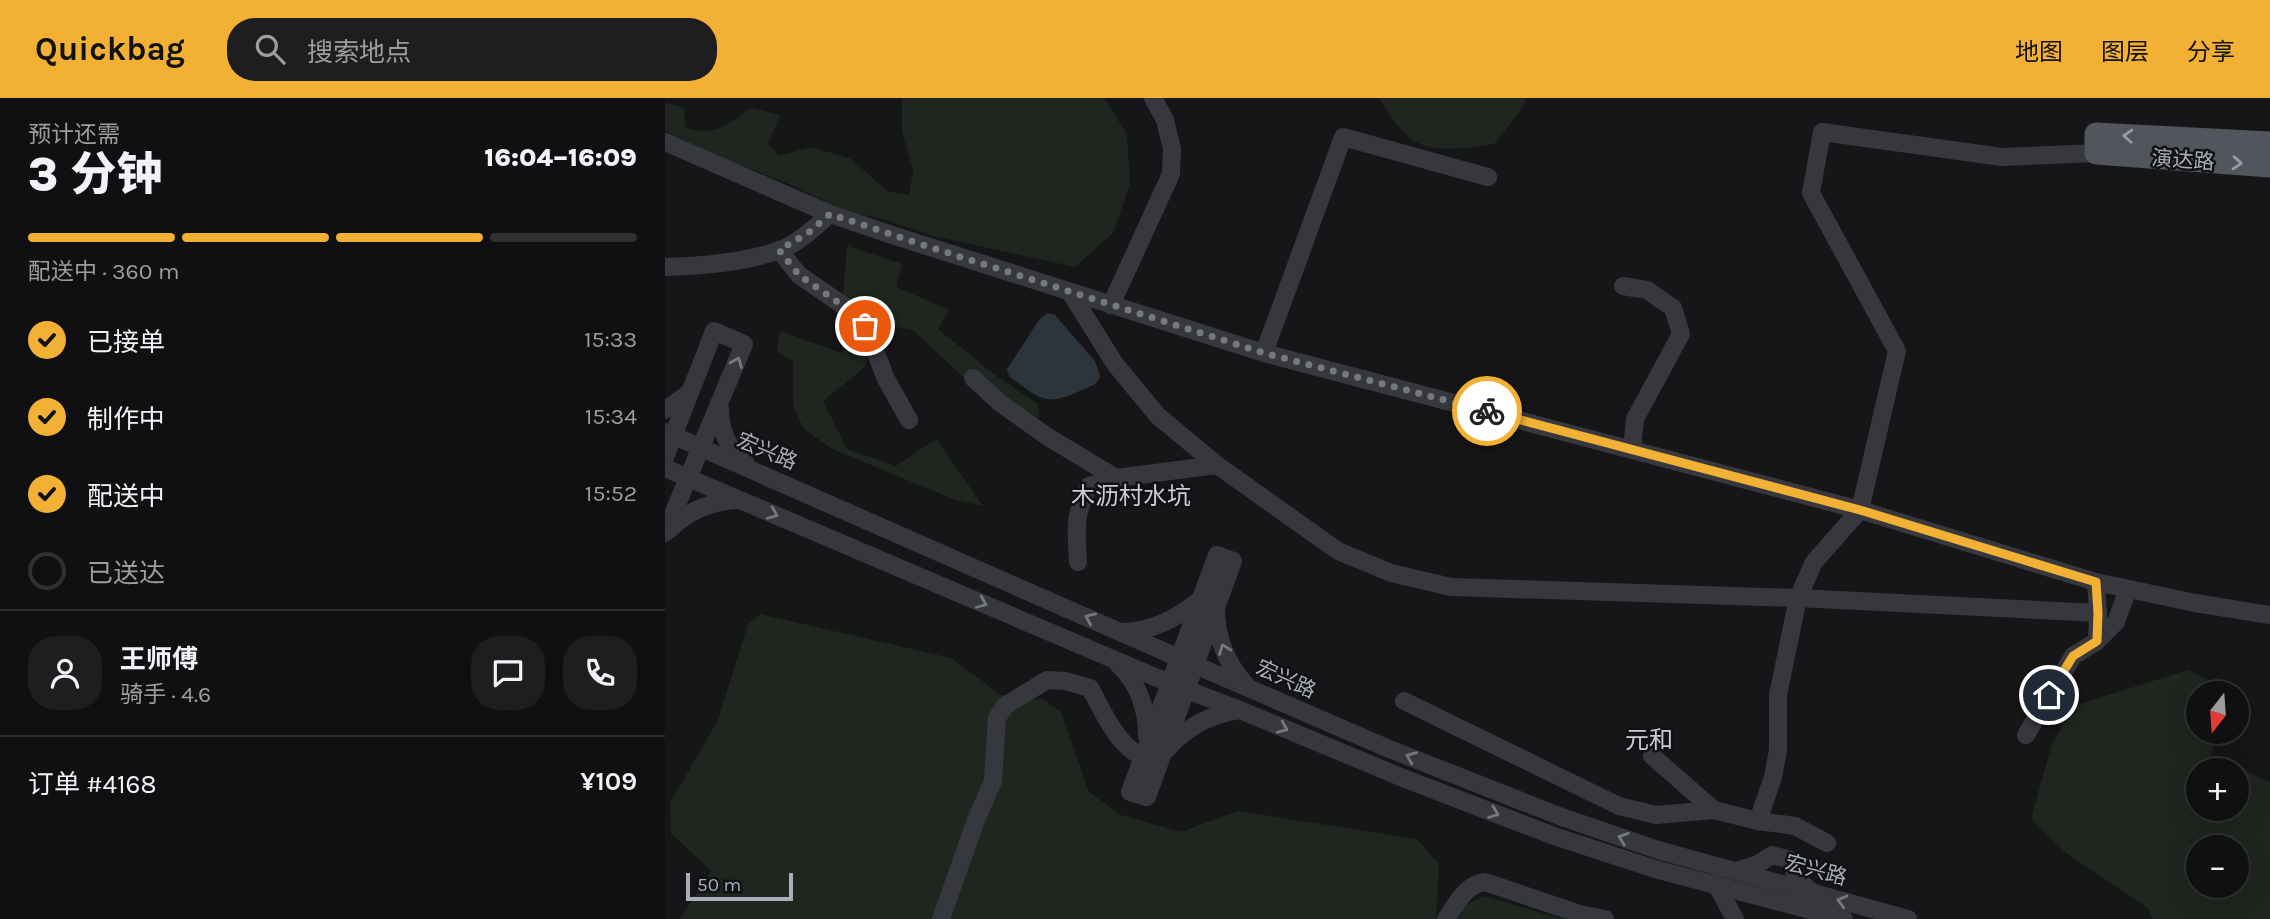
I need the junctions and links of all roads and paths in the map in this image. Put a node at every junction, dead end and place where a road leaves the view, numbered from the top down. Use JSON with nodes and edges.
{"nodes":[{"id":1,"x":1160,"y":101,"type":"edge"},
{"id":2,"x":665,"y":142,"type":"edge"},
{"id":3,"x":2270,"y":143,"type":"edge"},
{"id":4,"x":2096,"y":144,"type":"junction"},
{"id":5,"x":2270,"y":166,"type":"edge"},
{"id":6,"x":1489,"y":177,"type":"dead end"},
{"id":7,"x":830,"y":214,"type":"junction"},
{"id":8,"x":779,"y":250,"type":"junction"},
{"id":9,"x":665,"y":267,"type":"edge"},
{"id":10,"x":1622,"y":286,"type":"dead end"},
{"id":11,"x":1070,"y":292,"type":"junction"},
{"id":12,"x":1111,"y":305,"type":"junction"},
{"id":13,"x":1264,"y":353,"type":"junction"},
{"id":14,"x":973,"y":378,"type":"dead end"},
{"id":15,"x":691,"y":390,"type":"junction"},
{"id":16,"x":720,"y":405,"type":"junction"},
{"id":17,"x":665,"y":410,"type":"edge"},
{"id":18,"x":909,"y":420,"type":"dead end"},
{"id":19,"x":669,"y":434,"type":"edge"},
{"id":20,"x":702,"y":448,"type":"junction"},
{"id":21,"x":1632,"y":449,"type":"junction"},
{"id":22,"x":665,"y":457,"type":"edge"},
{"id":23,"x":1217,"y":465,"type":"junction"},
{"id":24,"x":665,"y":468,"type":"edge"},
{"id":25,"x":751,"y":468,"type":"junction"},
{"id":26,"x":689,"y":478,"type":"junction"},
{"id":27,"x":1116,"y":478,"type":"junction"},
{"id":28,"x":741,"y":500,"type":"junction"},
{"id":29,"x":1860,"y":510,"type":"junction"},
{"id":30,"x":665,"y":535,"type":"edge"},
{"id":31,"x":1078,"y":562,"type":"dead end"},
{"id":32,"x":2096,"y":582,"type":"junction"},
{"id":33,"x":2127,"y":589,"type":"junction"},
{"id":34,"x":1798,"y":598,"type":"junction"},
{"id":35,"x":1208,"y":602,"type":"junction"},
{"id":36,"x":2098,"y":613,"type":"junction"},
{"id":37,"x":2270,"y":615,"type":"edge"},
{"id":38,"x":1122,"y":632,"type":"junction"},
{"id":39,"x":2097,"y":641,"type":"junction"},
{"id":40,"x":1110,"y":657,"type":"junction"},
{"id":41,"x":1187,"y":661,"type":"junction"},
{"id":42,"x":1177,"y":685,"type":"junction"},
{"id":43,"x":1248,"y":687,"type":"junction"},
{"id":44,"x":1404,"y":701,"type":"dead end"},
{"id":45,"x":1240,"y":710,"type":"junction"},
{"id":46,"x":2025,"y":735,"type":"dead end"},
{"id":47,"x":1149,"y":755,"type":"junction"},
{"id":48,"x":1653,"y":756,"type":"dead end"},
{"id":49,"x":1714,"y":810,"type":"junction"},
{"id":50,"x":1758,"y":821,"type":"junction"},
{"id":51,"x":1827,"y":844,"type":"dead end"},
{"id":52,"x":1734,"y":871,"type":"junction"},
{"id":53,"x":1716,"y":884,"type":"junction"},
{"id":54,"x":1815,"y":902,"type":"junction"},
{"id":55,"x":941,"y":919,"type":"edge"},
{"id":56,"x":1446,"y":919,"type":"edge"},
{"id":57,"x":1605,"y":919,"type":"edge"},
{"id":58,"x":1735,"y":919,"type":"edge"},
{"id":59,"x":1791,"y":919,"type":"edge"},
{"id":60,"x":1844,"y":919,"type":"edge"},
{"id":61,"x":1908,"y":919,"type":"edge"}],
"edges":[{"from":1,"to":12,"type":"street"},
{"from":2,"to":7,"type":"street"},
{"from":3,"to":4,"type":"main road","name":"演达路","one_way":true},
{"from":4,"to":5,"type":"main road","name":"演达路","one_way":true},
{"from":4,"to":29,"type":"street"},
{"from":6,"to":13,"type":"street"},
{"from":7,"to":8,"type":"street"},
{"from":7,"to":11,"type":"street"},
{"from":8,"to":9,"type":"street"},
{"from":8,"to":18,"type":"street"},
{"from":10,"to":21,"type":"street"},
{"from":11,"to":12,"type":"street"},
{"from":11,"to":23,"type":"street"},
{"from":12,"to":13,"type":"street"},
{"from":13,"to":21,"type":"street"},
{"from":14,"to":27,"type":"street"},
{"from":16,"to":15,"type":"street","one_way":true},
{"from":15,"to":17,"type":"street"},
{"from":15,"to":19,"type":"street"},
{"from":16,"to":20,"type":"street"},
{"from":16,"to":25,"type":"street"},
{"from":19,"to":20,"type":"street","name":"宏兴路"},
{"from":19,"to":22,"type":"street"},
{"from":20,"to":25,"type":"street","name":"宏兴路"},
{"from":20,"to":26,"type":"street"},
{"from":21,"to":29,"type":"street"},
{"from":23,"to":27,"type":"street"},
{"from":23,"to":34,"type":"street"},
{"from":24,"to":26,"type":"street","name":"宏兴路"},
{"from":38,"to":25,"type":"street","name":"宏兴路","one_way":true},
{"from":26,"to":28,"type":"street","name":"宏兴路"},
{"from":26,"to":30,"type":"street"},
{"from":27,"to":31,"type":"street"},
{"from":28,"to":30,"type":"street"},
{"from":28,"to":40,"type":"street","name":"宏兴路","one_way":true},
{"from":29,"to":32,"type":"street"},
{"from":29,"to":34,"type":"street"},
{"from":32,"to":33,"type":"street"},
{"from":32,"to":36,"type":"street"},
{"from":33,"to":37,"type":"street"},
{"from":33,"to":39,"type":"street"},
{"from":34,"to":36,"type":"street"},
{"from":34,"to":50,"type":"street"},
{"from":35,"to":38,"type":"street"},
{"from":35,"to":41,"type":"street"},
{"from":43,"to":35,"type":"street","one_way":true},
{"from":36,"to":39,"type":"street"},
{"from":38,"to":41,"type":"street","name":"宏兴路"},
{"from":39,"to":46,"type":"street"},
{"from":40,"to":42,"type":"street","name":"宏兴路"},
{"from":40,"to":47,"type":"street"},
{"from":41,"to":42,"type":"street"},
{"from":41,"to":43,"type":"street","name":"宏兴路"},
{"from":42,"to":45,"type":"street","name":"宏兴路"},
{"from":42,"to":47,"type":"street"},
{"from":52,"to":43,"type":"street","name":"宏兴路","one_way":true},
{"from":44,"to":49,"type":"street"},
{"from":45,"to":47,"type":"street"},
{"from":45,"to":53,"type":"street","name":"宏兴路","one_way":true},
{"from":47,"to":55,"type":"street"},
{"from":48,"to":49,"type":"street"},
{"from":49,"to":50,"type":"street"},
{"from":50,"to":51,"type":"street"},
{"from":52,"to":54,"type":"street","name":"宏兴路"},
{"from":52,"to":54,"type":"street"},
{"from":53,"to":54,"type":"street","name":"宏兴路"},
{"from":53,"to":58,"type":"street"},
{"from":54,"to":59,"type":"street"},
{"from":54,"to":60,"type":"street","name":"宏兴路"},
{"from":61,"to":54,"type":"street","name":"宏兴路","one_way":true},
{"from":56,"to":57,"type":"street"}]}
